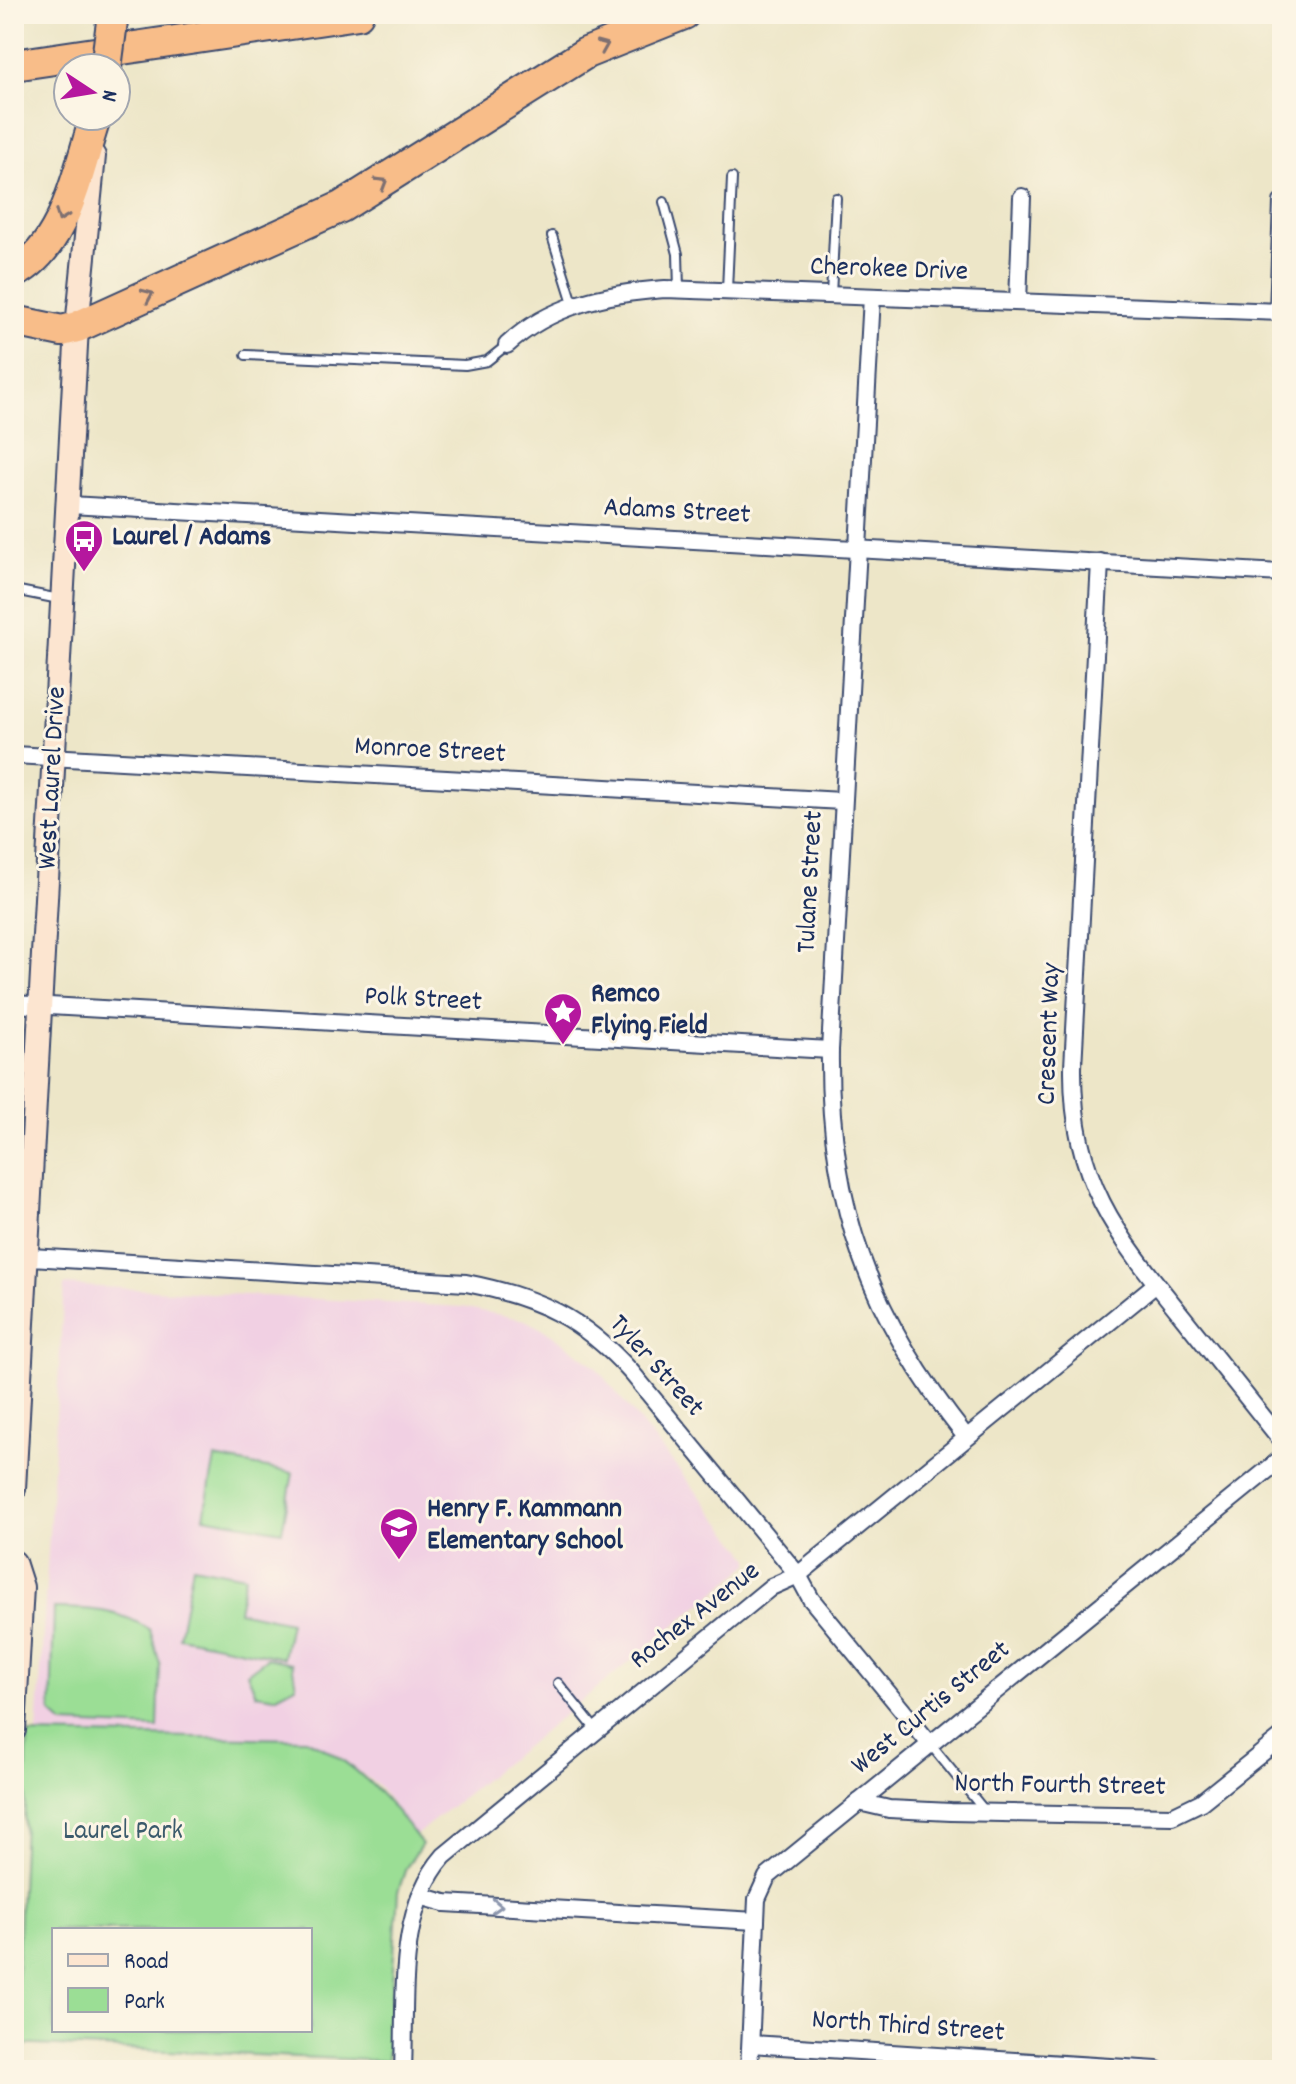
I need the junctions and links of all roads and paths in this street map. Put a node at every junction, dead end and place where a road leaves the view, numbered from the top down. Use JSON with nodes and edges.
{"nodes":[{"id":1,"x":113,"y":14,"type":"edge"},
{"id":2,"x":358,"y":14,"type":"edge"},
{"id":3,"x":684,"y":14,"type":"edge"},
{"id":4,"x":162,"y":43,"type":"junction"},
{"id":5,"x":108,"y":52,"type":"edge"},
{"id":6,"x":129,"y":52,"type":"edge"},
{"id":7,"x":14,"y":65,"type":"edge"},
{"id":8,"x":52,"y":73,"type":"edge"},
{"id":9,"x":14,"y":83,"type":"edge"},
{"id":10,"x":92,"y":132,"type":"edge"},
{"id":11,"x":96,"y":132,"type":"edge"},
{"id":12,"x":732,"y":178,"type":"dead end"},
{"id":13,"x":1022,"y":197,"type":"dead end"},
{"id":14,"x":836,"y":198,"type":"dead end"},
{"id":15,"x":664,"y":202,"type":"dead end"},
{"id":16,"x":1282,"y":202,"type":"edge"},
{"id":17,"x":552,"y":236,"type":"dead end"},
{"id":18,"x":14,"y":273,"type":"edge"},
{"id":19,"x":679,"y":289,"type":"junction"},
{"id":20,"x":727,"y":290,"type":"junction"},
{"id":21,"x":831,"y":295,"type":"junction"},
{"id":22,"x":872,"y":297,"type":"junction"},
{"id":23,"x":1018,"y":302,"type":"junction"},
{"id":24,"x":574,"y":306,"type":"junction"},
{"id":25,"x":1280,"y":312,"type":"edge"},
{"id":26,"x":14,"y":321,"type":"edge"},
{"id":27,"x":77,"y":327,"type":"junction"},
{"id":28,"x":507,"y":345,"type":"joint"},
{"id":29,"x":246,"y":355,"type":"dead end"},
{"id":30,"x":70,"y":505,"type":"junction"},
{"id":31,"x":857,"y":550,"type":"junction"},
{"id":32,"x":1100,"y":562,"type":"junction"},
{"id":33,"x":1282,"y":573,"type":"edge"},
{"id":34,"x":14,"y":590,"type":"edge"},
{"id":35,"x":64,"y":600,"type":"junction"},
{"id":36,"x":14,"y":755,"type":"edge"},
{"id":37,"x":54,"y":757,"type":"junction"},
{"id":38,"x":842,"y":801,"type":"junction"},
{"id":39,"x":14,"y":1004,"type":"edge"},
{"id":40,"x":42,"y":1006,"type":"junction"},
{"id":41,"x":830,"y":1050,"type":"junction"},
{"id":42,"x":21,"y":1256,"type":"edge"},
{"id":43,"x":1156,"y":1284,"type":"junction"},
{"id":44,"x":966,"y":1437,"type":"junction"},
{"id":45,"x":1282,"y":1441,"type":"edge"},
{"id":46,"x":1282,"y":1458,"type":"edge"},
{"id":47,"x":14,"y":1489,"type":"edge"},
{"id":48,"x":14,"y":1562,"type":"edge"},
{"id":49,"x":798,"y":1575,"type":"junction"},
{"id":50,"x":558,"y":1683,"type":"dead end"},
{"id":51,"x":14,"y":1730,"type":"edge"},
{"id":52,"x":596,"y":1730,"type":"junction"},
{"id":53,"x":1282,"y":1737,"type":"edge"},
{"id":54,"x":930,"y":1744,"type":"junction"},
{"id":55,"x":859,"y":1802,"type":"junction"},
{"id":56,"x":984,"y":1810,"type":"junction"},
{"id":57,"x":420,"y":1896,"type":"junction"},
{"id":58,"x":756,"y":1921,"type":"junction"},
{"id":59,"x":751,"y":2044,"type":"junction"},
{"id":60,"x":403,"y":2070,"type":"edge"},
{"id":61,"x":749,"y":2070,"type":"edge"},
{"id":62,"x":1157,"y":2070,"type":"edge"}],
"edges":[{"from":1,"to":5,"type":"highway","bridge":true},
{"from":2,"to":4,"type":"highway"},
{"from":27,"to":3,"type":"highway","one_way":true},
{"from":4,"to":6,"type":"highway"},
{"from":4,"to":7,"type":"highway"},
{"from":8,"to":9,"type":"highway"},
{"from":10,"to":18,"type":"highway","one_way":true},
{"from":11,"to":27,"type":"main road","name":"West Laurel Drive"},
{"from":12,"to":20,"type":"lane"},
{"from":13,"to":23,"type":"street"},
{"from":14,"to":21,"type":"lane"},
{"from":15,"to":19,"type":"lane"},
{"from":16,"to":25,"type":"street"},
{"from":17,"to":24,"type":"lane"},
{"from":19,"to":20,"type":"street","name":"Cherokee Drive"},
{"from":19,"to":24,"type":"street","name":"Cherokee Drive"},
{"from":20,"to":21,"type":"street","name":"Cherokee Drive"},
{"from":21,"to":22,"type":"street","name":"Cherokee Drive"},
{"from":22,"to":23,"type":"street","name":"Cherokee Drive"},
{"from":22,"to":31,"type":"street","name":"Tulane Street"},
{"from":23,"to":25,"type":"street","name":"Cherokee Drive"},
{"from":24,"to":28,"type":"street","name":"Cherokee Drive"},
{"from":26,"to":27,"type":"highway"},
{"from":27,"to":30,"type":"main road","name":"West Laurel Drive"},
{"from":28,"to":29,"type":"lane"},
{"from":30,"to":31,"type":"street","name":"Adams Street"},
{"from":30,"to":35,"type":"main road","name":"West Laurel Drive"},
{"from":31,"to":32,"type":"street","name":"Adams Street"},
{"from":31,"to":38,"type":"street","name":"Tulane Street"},
{"from":32,"to":33,"type":"street","name":"Adams Street"},
{"from":32,"to":43,"type":"street","name":"Crescent Way"},
{"from":34,"to":35,"type":"lane"},
{"from":35,"to":37,"type":"main road","name":"West Laurel Drive"},
{"from":36,"to":37,"type":"street","name":"Monroe Street"},
{"from":37,"to":38,"type":"street","name":"Monroe Street"},
{"from":37,"to":40,"type":"main road","name":"West Laurel Drive"},
{"from":38,"to":41,"type":"street","name":"Tulane Street"},
{"from":39,"to":40,"type":"street","name":"Polk Street"},
{"from":40,"to":41,"type":"street","name":"Polk Street"},
{"from":40,"to":42,"type":"main road","name":"West Laurel Drive"},
{"from":41,"to":44,"type":"street","name":"Tulane Street"},
{"from":42,"to":47,"type":"main road","name":"West Laurel Drive"},
{"from":42,"to":49,"type":"street","name":"Tyler Street"},
{"from":43,"to":44,"type":"street","name":"Rochex Avenue"},
{"from":43,"to":45,"type":"street","name":"Crescent Way"},
{"from":44,"to":49,"type":"street","name":"Rochex Avenue"},
{"from":46,"to":54,"type":"street","name":"West Curtis Street"},
{"from":48,"to":51,"type":"main road"},
{"from":49,"to":52,"type":"street","name":"Rochex Avenue"},
{"from":49,"to":54,"type":"street","name":"Tyler Street"},
{"from":50,"to":52,"type":"lane"},
{"from":52,"to":57,"type":"street","name":"Rochex Avenue"},
{"from":53,"to":56,"type":"street","name":"North Fourth Street"},
{"from":54,"to":55,"type":"street","name":"West Curtis Street"},
{"from":54,"to":56,"type":"lane"},
{"from":55,"to":56,"type":"street","name":"North Fourth Street"},
{"from":55,"to":58,"type":"street","name":"West Curtis Street"},
{"from":57,"to":58,"type":"street","one_way":true},
{"from":57,"to":60,"type":"street","name":"Rochex Avenue"},
{"from":58,"to":59,"type":"street","name":"West Curtis Street"},
{"from":59,"to":61,"type":"street","name":"West Curtis Street"},
{"from":59,"to":62,"type":"street","name":"North Third Street"}]}
